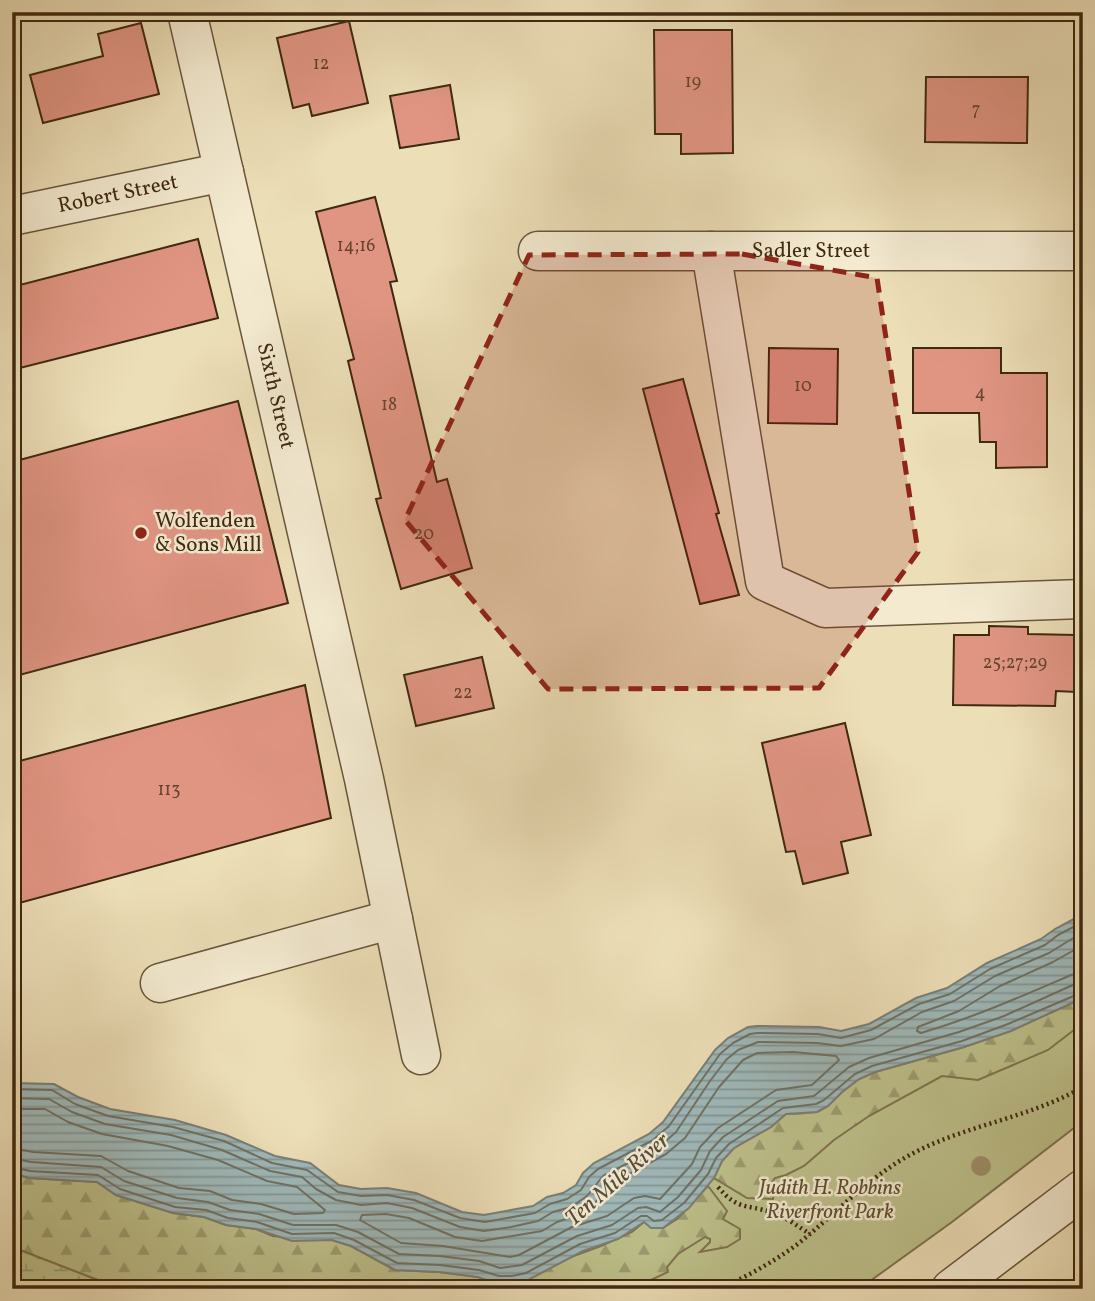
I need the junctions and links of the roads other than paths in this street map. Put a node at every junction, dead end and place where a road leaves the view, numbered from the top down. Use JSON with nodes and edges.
{"nodes":[{"id":1,"x":187,"y":12,"type":"edge"},
{"id":2,"x":224,"y":172,"type":"junction"},
{"id":3,"x":12,"y":216,"type":"edge"},
{"id":4,"x":538,"y":251,"type":"dead end"},
{"id":5,"x":711,"y":251,"type":"junction"},
{"id":6,"x":1083,"y":251,"type":"edge"},
{"id":7,"x":1083,"y":599,"type":"edge"},
{"id":8,"x":393,"y":919,"type":"junction"},
{"id":9,"x":160,"y":982,"type":"dead end"},
{"id":10,"x":421,"y":1055,"type":"dead end"},
{"id":11,"x":1083,"y":1189,"type":"edge"},
{"id":12,"x":951,"y":1289,"type":"edge"}],
"edges":[{"from":1,"to":2,"type":"street","name":"Sixth Street"},
{"from":2,"to":3,"type":"street","name":"Robert Street"},
{"from":2,"to":8,"type":"street","name":"Sixth Street"},
{"from":4,"to":5,"type":"street","name":"Sadler Street"},
{"from":5,"to":6,"type":"street","name":"Sadler Street"},
{"from":5,"to":7,"type":"street"},
{"from":8,"to":9,"type":"street"},
{"from":8,"to":10,"type":"street","name":"Sixth Street"},
{"from":11,"to":12,"type":"street"}]}
